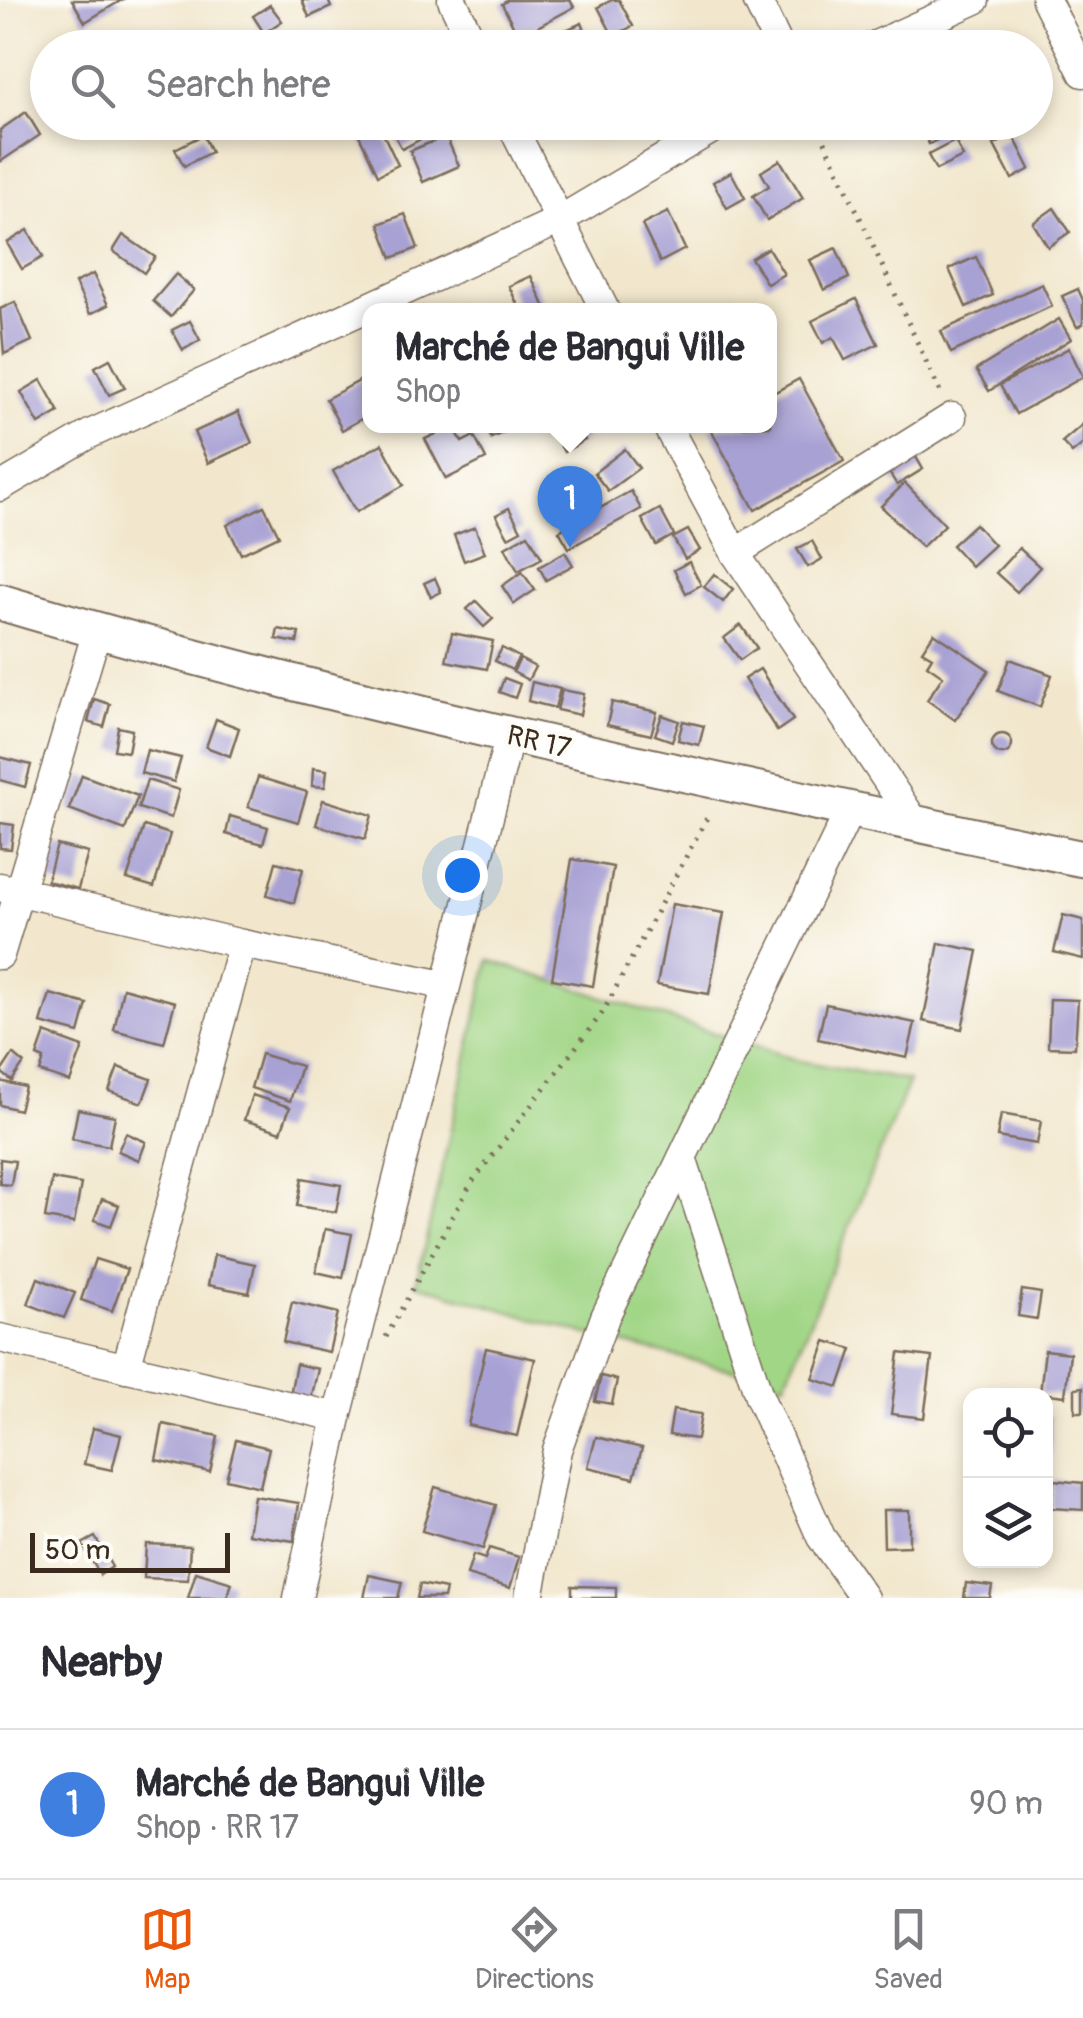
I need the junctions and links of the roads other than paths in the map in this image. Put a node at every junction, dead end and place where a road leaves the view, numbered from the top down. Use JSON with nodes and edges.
{"nodes":[{"id":1,"x":452,"y":0,"type":"edge"},
{"id":2,"x":757,"y":0,"type":"edge"},
{"id":3,"x":975,"y":0,"type":"edge"},
{"id":4,"x":1046,"y":0,"type":"edge"},
{"id":5,"x":466,"y":30,"type":"edge"},
{"id":6,"x":771,"y":30,"type":"edge"},
{"id":7,"x":909,"y":30,"type":"edge"},
{"id":8,"x":1083,"y":73,"type":"edge"},
{"id":9,"x":519,"y":140,"type":"edge"},
{"id":10,"x":694,"y":140,"type":"edge"},
{"id":11,"x":558,"y":222,"type":"junction"},
{"id":12,"x":379,"y":303,"type":"edge"},
{"id":13,"x":601,"y":303,"type":"edge"},
{"id":14,"x":362,"y":311,"type":"edge"},
{"id":15,"x":952,"y":417,"type":"road end"},
{"id":16,"x":671,"y":433,"type":"edge"},
{"id":17,"x":0,"y":487,"type":"edge"},
{"id":18,"x":735,"y":553,"type":"junction"},
{"id":19,"x":0,"y":602,"type":"edge"},
{"id":20,"x":98,"y":631,"type":"junction"},
{"id":21,"x":510,"y":734,"type":"junction"},
{"id":22,"x":850,"y":810,"type":"junction"},
{"id":23,"x":916,"y":824,"type":"junction"},
{"id":24,"x":1083,"y":859,"type":"edge"},
{"id":25,"x":10,"y":890,"type":"edge"},
{"id":26,"x":242,"y":944,"type":"junction"},
{"id":27,"x":0,"y":955,"type":"edge"},
{"id":28,"x":444,"y":985,"type":"junction"},
{"id":29,"x":682,"y":1158,"type":"junction"},
{"id":30,"x":0,"y":1338,"type":"edge"},
{"id":31,"x":126,"y":1368,"type":"junction"},
{"id":32,"x":337,"y":1417,"type":"junction"},
{"id":33,"x":298,"y":1598,"type":"edge"},
{"id":34,"x":529,"y":1598,"type":"edge"},
{"id":35,"x":864,"y":1598,"type":"edge"}],
"edges":[{"from":1,"to":5,"type":"street"},
{"from":2,"to":6,"type":"street"},
{"from":3,"to":7,"type":"street"},
{"from":4,"to":8,"type":"street"},
{"from":9,"to":11,"type":"street"},
{"from":10,"to":11,"type":"street"},
{"from":11,"to":12,"type":"street"},
{"from":11,"to":13,"type":"street"},
{"from":14,"to":17,"type":"street"},
{"from":15,"to":18,"type":"street"},
{"from":16,"to":18,"type":"street"},
{"from":18,"to":23,"type":"street"},
{"from":19,"to":20,"type":"main road","name":"RR 17","number":"RR 17"},
{"from":20,"to":21,"type":"main road","name":"RR 17","number":"RR 17"},
{"from":20,"to":25,"type":"street"},
{"from":21,"to":22,"type":"main road","name":"RR 17","number":"RR 17"},
{"from":21,"to":28,"type":"street"},
{"from":22,"to":23,"type":"main road","name":"RR 17","number":"RR 17"},
{"from":22,"to":29,"type":"street"},
{"from":23,"to":24,"type":"main road","name":"RR 17","number":"RR 17"},
{"from":25,"to":26,"type":"street"},
{"from":25,"to":27,"type":"street"},
{"from":26,"to":28,"type":"street"},
{"from":26,"to":31,"type":"street"},
{"from":28,"to":32,"type":"street"},
{"from":29,"to":34,"type":"street"},
{"from":29,"to":35,"type":"street"},
{"from":30,"to":31,"type":"street"},
{"from":31,"to":32,"type":"street"},
{"from":32,"to":33,"type":"street"}]}
